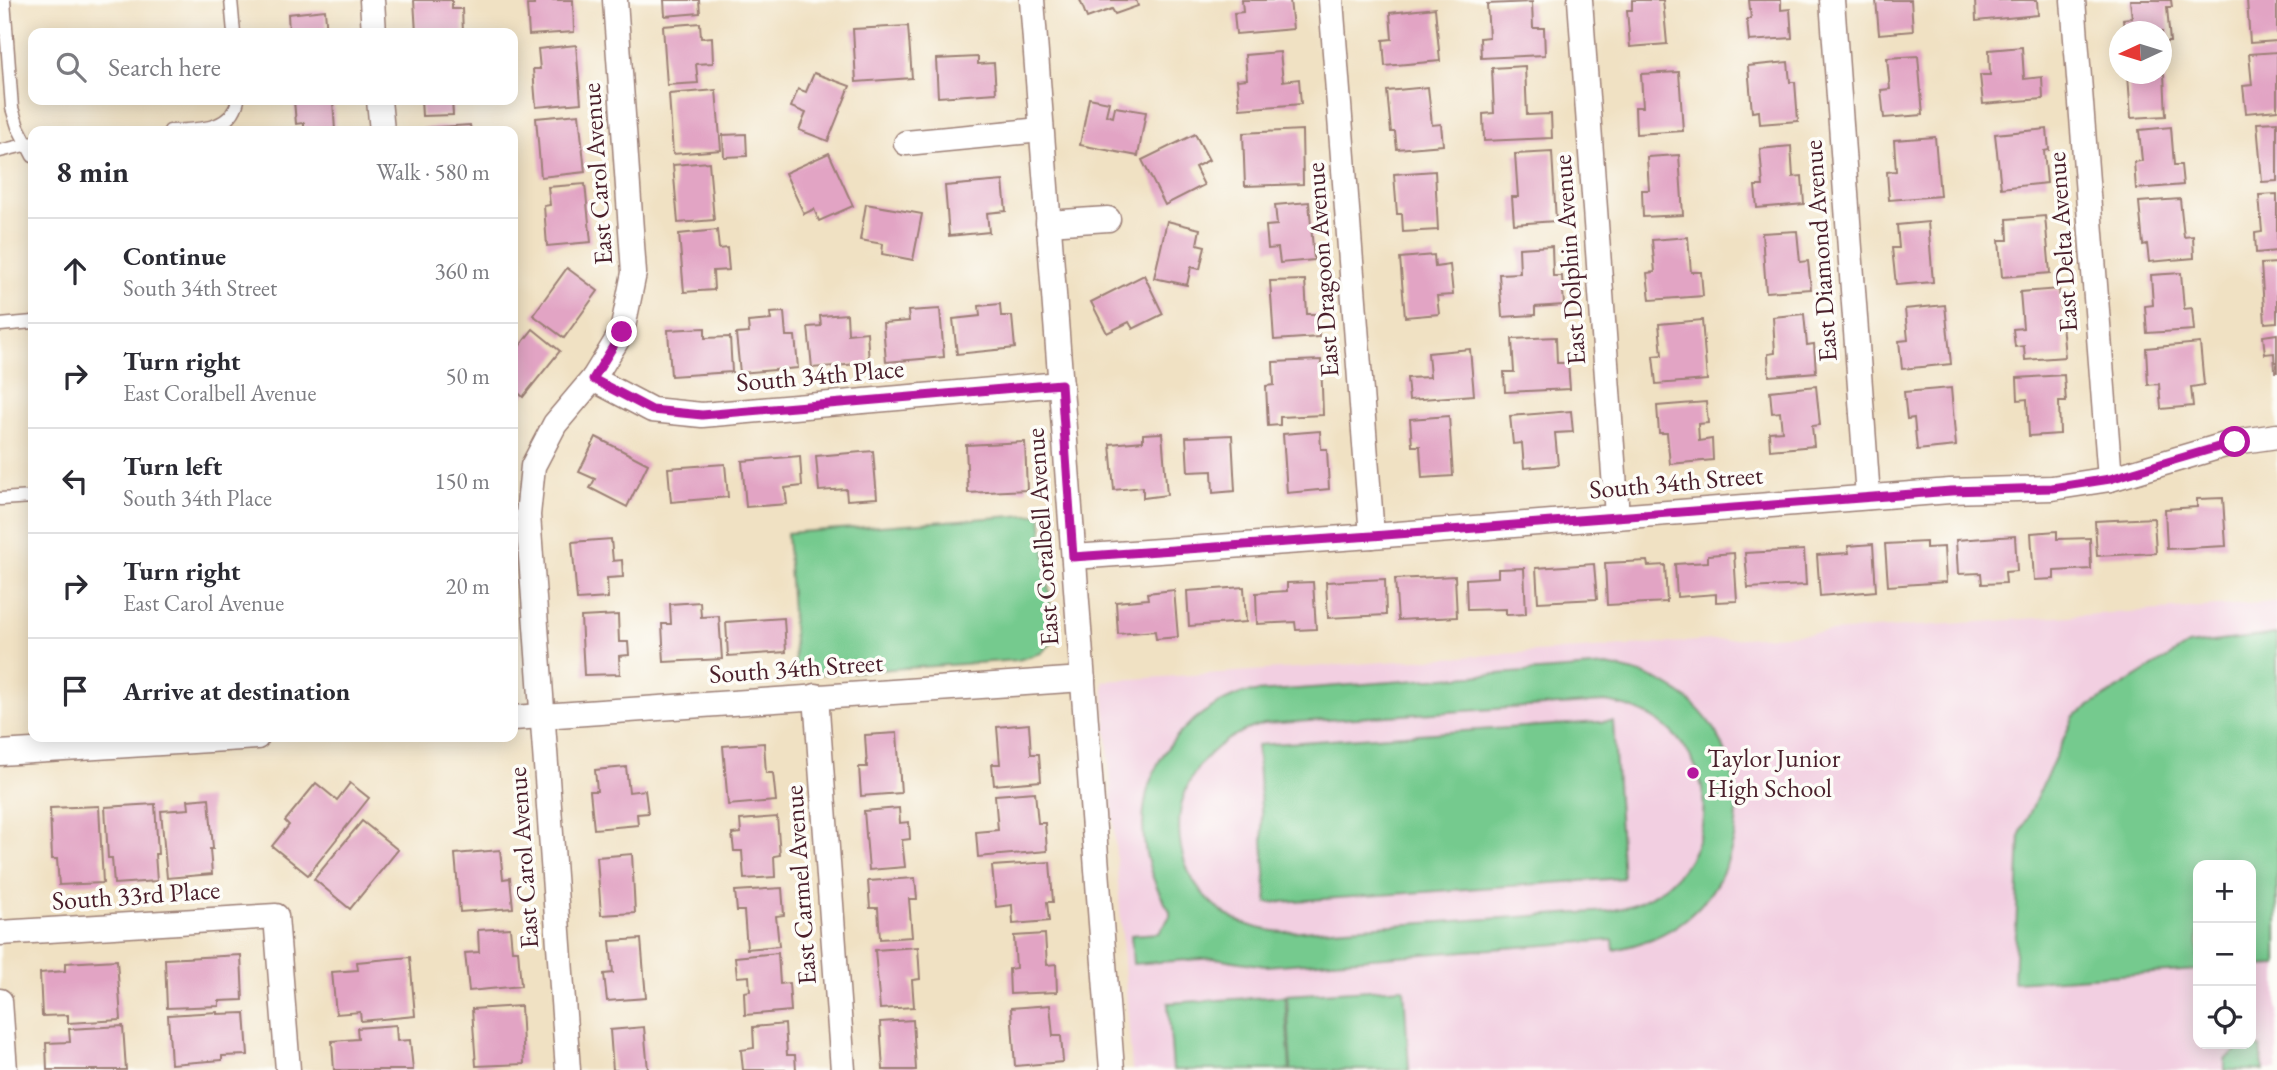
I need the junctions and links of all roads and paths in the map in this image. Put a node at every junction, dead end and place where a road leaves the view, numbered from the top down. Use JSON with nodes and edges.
{"nodes":[{"id":1,"x":4,"y":0,"type":"edge"},
{"id":2,"x":231,"y":0,"type":"edge"},
{"id":3,"x":372,"y":0,"type":"edge"},
{"id":4,"x":615,"y":0,"type":"edge"},
{"id":5,"x":1032,"y":0,"type":"edge"},
{"id":6,"x":1331,"y":0,"type":"edge"},
{"id":7,"x":1580,"y":0,"type":"edge"},
{"id":8,"x":1832,"y":0,"type":"edge"},
{"id":9,"x":2073,"y":0,"type":"edge"},
{"id":10,"x":234,"y":28,"type":"edge"},
{"id":11,"x":374,"y":28,"type":"edge"},
{"id":12,"x":237,"y":105,"type":"edge"},
{"id":13,"x":379,"y":105,"type":"edge"},
{"id":14,"x":210,"y":126,"type":"edge"},
{"id":15,"x":382,"y":126,"type":"edge"},
{"id":16,"x":1041,"y":130,"type":"junction"},
{"id":17,"x":28,"y":142,"type":"edge"},
{"id":18,"x":906,"y":143,"type":"dead end"},
{"id":19,"x":28,"y":148,"type":"edge"},
{"id":20,"x":0,"y":151,"type":"edge"},
{"id":21,"x":1108,"y":219,"type":"dead end"},
{"id":22,"x":1048,"y":223,"type":"junction"},
{"id":23,"x":28,"y":322,"type":"edge"},
{"id":24,"x":0,"y":325,"type":"edge"},
{"id":25,"x":593,"y":379,"type":"junction"},
{"id":26,"x":1061,"y":384,"type":"junction"},
{"id":27,"x":2277,"y":436,"type":"edge"},
{"id":28,"x":2110,"y":479,"type":"junction"},
{"id":29,"x":28,"y":497,"type":"edge"},
{"id":30,"x":1868,"y":497,"type":"junction"},
{"id":31,"x":0,"y":499,"type":"edge"},
{"id":32,"x":1617,"y":516,"type":"junction"},
{"id":33,"x":1372,"y":536,"type":"junction"},
{"id":34,"x":1073,"y":557,"type":"junction"},
{"id":35,"x":1083,"y":679,"type":"junction"},
{"id":36,"x":816,"y":696,"type":"junction"},
{"id":37,"x":542,"y":715,"type":"junction"},
{"id":38,"x":518,"y":717,"type":"edge"},
{"id":39,"x":85,"y":742,"type":"edge"},
{"id":40,"x":0,"y":753,"type":"edge"},
{"id":41,"x":0,"y":933,"type":"edge"},
{"id":42,"x":0,"y":1001,"type":"edge"},
{"id":43,"x":5,"y":1070,"type":"edge"},
{"id":44,"x":288,"y":1070,"type":"edge"},
{"id":45,"x":568,"y":1070,"type":"edge"},
{"id":46,"x":843,"y":1070,"type":"edge"},
{"id":47,"x":1112,"y":1070,"type":"edge"}],
"edges":[{"from":1,"to":17,"type":"lane"},
{"from":2,"to":10,"type":"lane"},
{"from":3,"to":11,"type":"street"},
{"from":4,"to":25,"type":"street","name":"East Carol Avenue"},
{"from":5,"to":16,"type":"street","name":"East Coralbell Avenue"},
{"from":6,"to":33,"type":"street","name":"East Dragoon Avenue"},
{"from":7,"to":32,"type":"street","name":"East Dolphin Avenue"},
{"from":8,"to":30,"type":"street","name":"East Diamond Avenue"},
{"from":9,"to":28,"type":"street","name":"East Delta Avenue"},
{"from":12,"to":14,"type":"lane"},
{"from":13,"to":15,"type":"street"},
{"from":16,"to":18,"type":"street"},
{"from":16,"to":22,"type":"street","name":"East Coralbell Avenue"},
{"from":19,"to":20,"type":"lane"},
{"from":21,"to":22,"type":"street"},
{"from":22,"to":26,"type":"street","name":"East Coralbell Avenue"},
{"from":23,"to":24,"type":"lane"},
{"from":25,"to":26,"type":"street","name":"South 34th Place"},
{"from":25,"to":37,"type":"street","name":"East Carol Avenue"},
{"from":26,"to":34,"type":"street","name":"East Coralbell Avenue"},
{"from":27,"to":28,"type":"street","name":"South 34th Street"},
{"from":28,"to":30,"type":"street","name":"South 34th Street"},
{"from":29,"to":31,"type":"lane"},
{"from":30,"to":32,"type":"street","name":"South 34th Street"},
{"from":32,"to":33,"type":"street","name":"South 34th Street"},
{"from":33,"to":34,"type":"street","name":"South 34th Street"},
{"from":34,"to":35,"type":"street","name":"East Coralbell Avenue"},
{"from":35,"to":36,"type":"street","name":"South 34th Street"},
{"from":35,"to":47,"type":"street","name":"East Coralbell Avenue"},
{"from":36,"to":37,"type":"street","name":"South 34th Street"},
{"from":36,"to":46,"type":"street","name":"East Carmel Avenue"},
{"from":37,"to":38,"type":"street","name":"South 34th Street"},
{"from":37,"to":45,"type":"street","name":"East Carol Avenue"},
{"from":39,"to":40,"type":"street"},
{"from":41,"to":44,"type":"street","name":"South 33rd Place"},
{"from":42,"to":43,"type":"street"}]}
